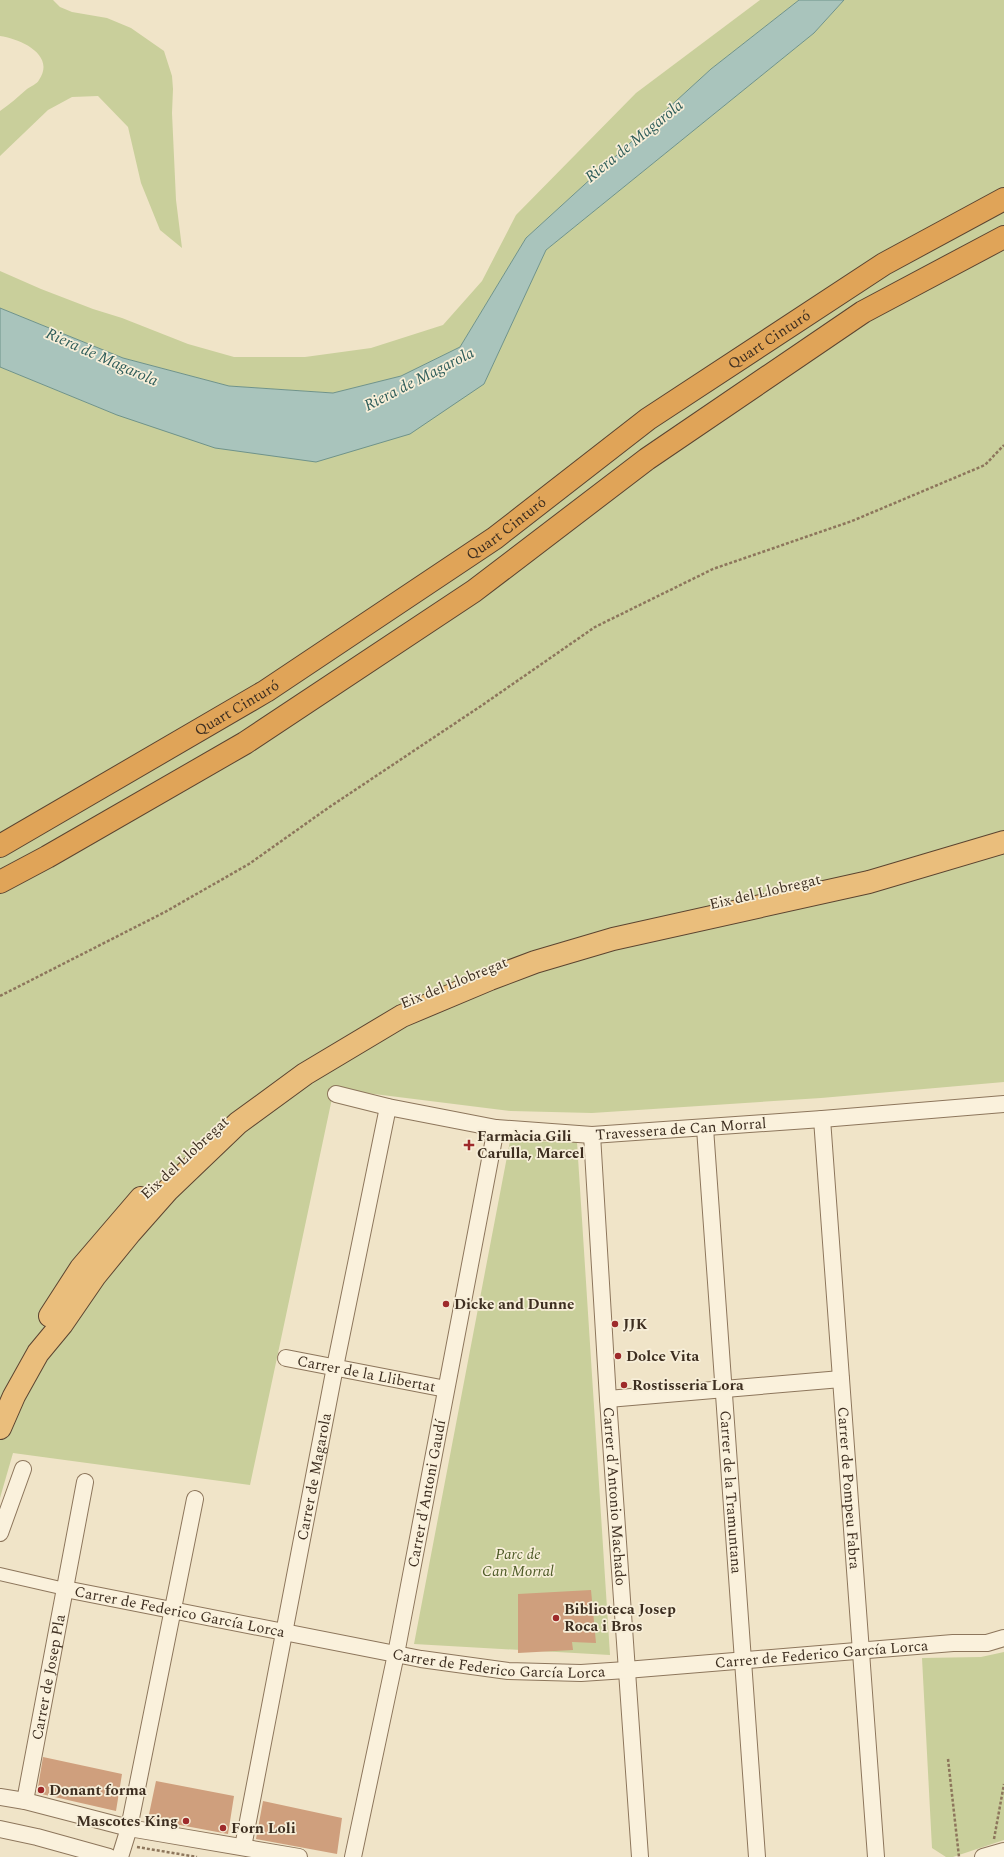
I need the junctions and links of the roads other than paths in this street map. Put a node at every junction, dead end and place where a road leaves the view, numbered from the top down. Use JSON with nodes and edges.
{"nodes":[{"id":1,"x":1004,"y":199,"type":"edge"},
{"id":2,"x":1004,"y":237,"type":"edge"},
{"id":3,"x":1004,"y":829,"type":"edge"},
{"id":4,"x":1004,"y":842,"type":"edge"},
{"id":5,"x":0,"y":846,"type":"edge"},
{"id":6,"x":0,"y":882,"type":"edge"},
{"id":7,"x":336,"y":1094,"type":"dead end"},
{"id":8,"x":1004,"y":1104,"type":"edge"},
{"id":9,"x":388,"y":1106,"type":"junction"},
{"id":10,"x":822,"y":1119,"type":"junction"},
{"id":11,"x":496,"y":1128,"type":"junction"},
{"id":12,"x":705,"y":1128,"type":"junction"},
{"id":13,"x":592,"y":1134,"type":"junction"},
{"id":14,"x":38,"y":1353,"type":"junction"},
{"id":15,"x":286,"y":1358,"type":"dead end"},
{"id":16,"x":335,"y":1367,"type":"junction"},
{"id":17,"x":841,"y":1378,"type":"junction"},
{"id":18,"x":446,"y":1389,"type":"junction"},
{"id":19,"x":723,"y":1389,"type":"junction"},
{"id":20,"x":608,"y":1399,"type":"junction"},
{"id":21,"x":0,"y":1428,"type":"edge"},
{"id":22,"x":23,"y":1469,"type":"dead end"},
{"id":23,"x":85,"y":1482,"type":"dead end"},
{"id":24,"x":196,"y":1499,"type":"dead end"},
{"id":25,"x":0,"y":1534,"type":"edge"},
{"id":26,"x":0,"y":1574,"type":"edge"},
{"id":27,"x":66,"y":1589,"type":"junction"},
{"id":28,"x":174,"y":1610,"type":"junction"},
{"id":29,"x":284,"y":1632,"type":"junction"},
{"id":30,"x":1004,"y":1638,"type":"edge"},
{"id":31,"x":860,"y":1651,"type":"junction"},
{"id":32,"x":396,"y":1654,"type":"junction"},
{"id":33,"x":743,"y":1660,"type":"junction"},
{"id":34,"x":626,"y":1670,"type":"junction"},
{"id":35,"x":0,"y":1797,"type":"edge"},
{"id":36,"x":25,"y":1801,"type":"junction"},
{"id":37,"x":129,"y":1828,"type":"junction"},
{"id":38,"x":0,"y":1829,"type":"edge"},
{"id":39,"x":243,"y":1848,"type":"junction"},
{"id":40,"x":109,"y":1857,"type":"edge"},
{"id":41,"x":120,"y":1857,"type":"edge"},
{"id":42,"x":299,"y":1857,"type":"edge"},
{"id":43,"x":353,"y":1857,"type":"edge"},
{"id":44,"x":640,"y":1857,"type":"edge"},
{"id":45,"x":757,"y":1857,"type":"edge"},
{"id":46,"x":876,"y":1857,"type":"edge"}],
"edges":[{"from":1,"to":5,"type":"highway","name":"Quart Cinturó"},
{"from":2,"to":6,"type":"highway","name":"Quart Cinturó"},
{"from":3,"to":14,"type":"highway","name":"Eix del Llobregat"},
{"from":4,"to":14,"type":"highway","name":"Eix del Llobregat"},
{"from":7,"to":9,"type":"street","name":"Travessera de Can Morral"},
{"from":8,"to":10,"type":"street","name":"Travessera de Can Morral"},
{"from":9,"to":11,"type":"street","name":"Travessera de Can Morral"},
{"from":9,"to":16,"type":"street","name":"Carrer de Magarola"},
{"from":10,"to":12,"type":"street","name":"Travessera de Can Morral"},
{"from":10,"to":17,"type":"street","name":"Carrer de Pompeu Fabra"},
{"from":11,"to":13,"type":"street","name":"Travessera de Can Morral"},
{"from":11,"to":18,"type":"street","name":"Carrer d'Antoni Gaudí"},
{"from":12,"to":13,"type":"street","name":"Travessera de Can Morral"},
{"from":12,"to":19,"type":"street","name":"Carrer de la Tramuntana"},
{"from":13,"to":20,"type":"street","name":"Carrer d'Antonio Machado"},
{"from":14,"to":21,"type":"highway","name":"Eix del Llobregat"},
{"from":15,"to":16,"type":"street","name":"Carrer de la Llibertat"},
{"from":16,"to":18,"type":"street","name":"Carrer de la Llibertat"},
{"from":16,"to":29,"type":"street","name":"Carrer de Magarola"},
{"from":17,"to":19,"type":"street"},
{"from":17,"to":31,"type":"street","name":"Carrer de Pompeu Fabra"},
{"from":18,"to":32,"type":"street","name":"Carrer d'Antoni Gaudí"},
{"from":19,"to":20,"type":"street"},
{"from":19,"to":33,"type":"street","name":"Carrer de la Tramuntana"},
{"from":20,"to":34,"type":"street","name":"Carrer d'Antonio Machado"},
{"from":22,"to":25,"type":"street"},
{"from":23,"to":27,"type":"street","name":"Carrer de Josep Pla"},
{"from":24,"to":28,"type":"street"},
{"from":26,"to":27,"type":"street","name":"Carrer de Federico García Lorca"},
{"from":27,"to":28,"type":"street","name":"Carrer de Federico García Lorca"},
{"from":27,"to":36,"type":"street","name":"Carrer de Josep Pla"},
{"from":28,"to":29,"type":"street","name":"Carrer de Federico García Lorca"},
{"from":28,"to":37,"type":"street"},
{"from":29,"to":32,"type":"street","name":"Carrer de Federico García Lorca"},
{"from":29,"to":39,"type":"street","name":"Carrer de Magarola"},
{"from":30,"to":31,"type":"street","name":"Carrer de Federico García Lorca"},
{"from":31,"to":33,"type":"street","name":"Carrer de Federico García Lorca"},
{"from":31,"to":46,"type":"street","name":"Carrer de Pompeu Fabra"},
{"from":32,"to":34,"type":"street","name":"Carrer de Federico García Lorca"},
{"from":32,"to":43,"type":"street","name":"Carrer d'Antoni Gaudí"},
{"from":33,"to":34,"type":"street","name":"Carrer de Federico García Lorca"},
{"from":33,"to":45,"type":"street","name":"Carrer de la Tramuntana"},
{"from":34,"to":44,"type":"street","name":"Carrer d'Antonio Machado"},
{"from":35,"to":36,"type":"street"},
{"from":36,"to":37,"type":"street"},
{"from":37,"to":39,"type":"street"},
{"from":37,"to":41,"type":"street"},
{"from":38,"to":40,"type":"street"},
{"from":39,"to":42,"type":"street"}]}
